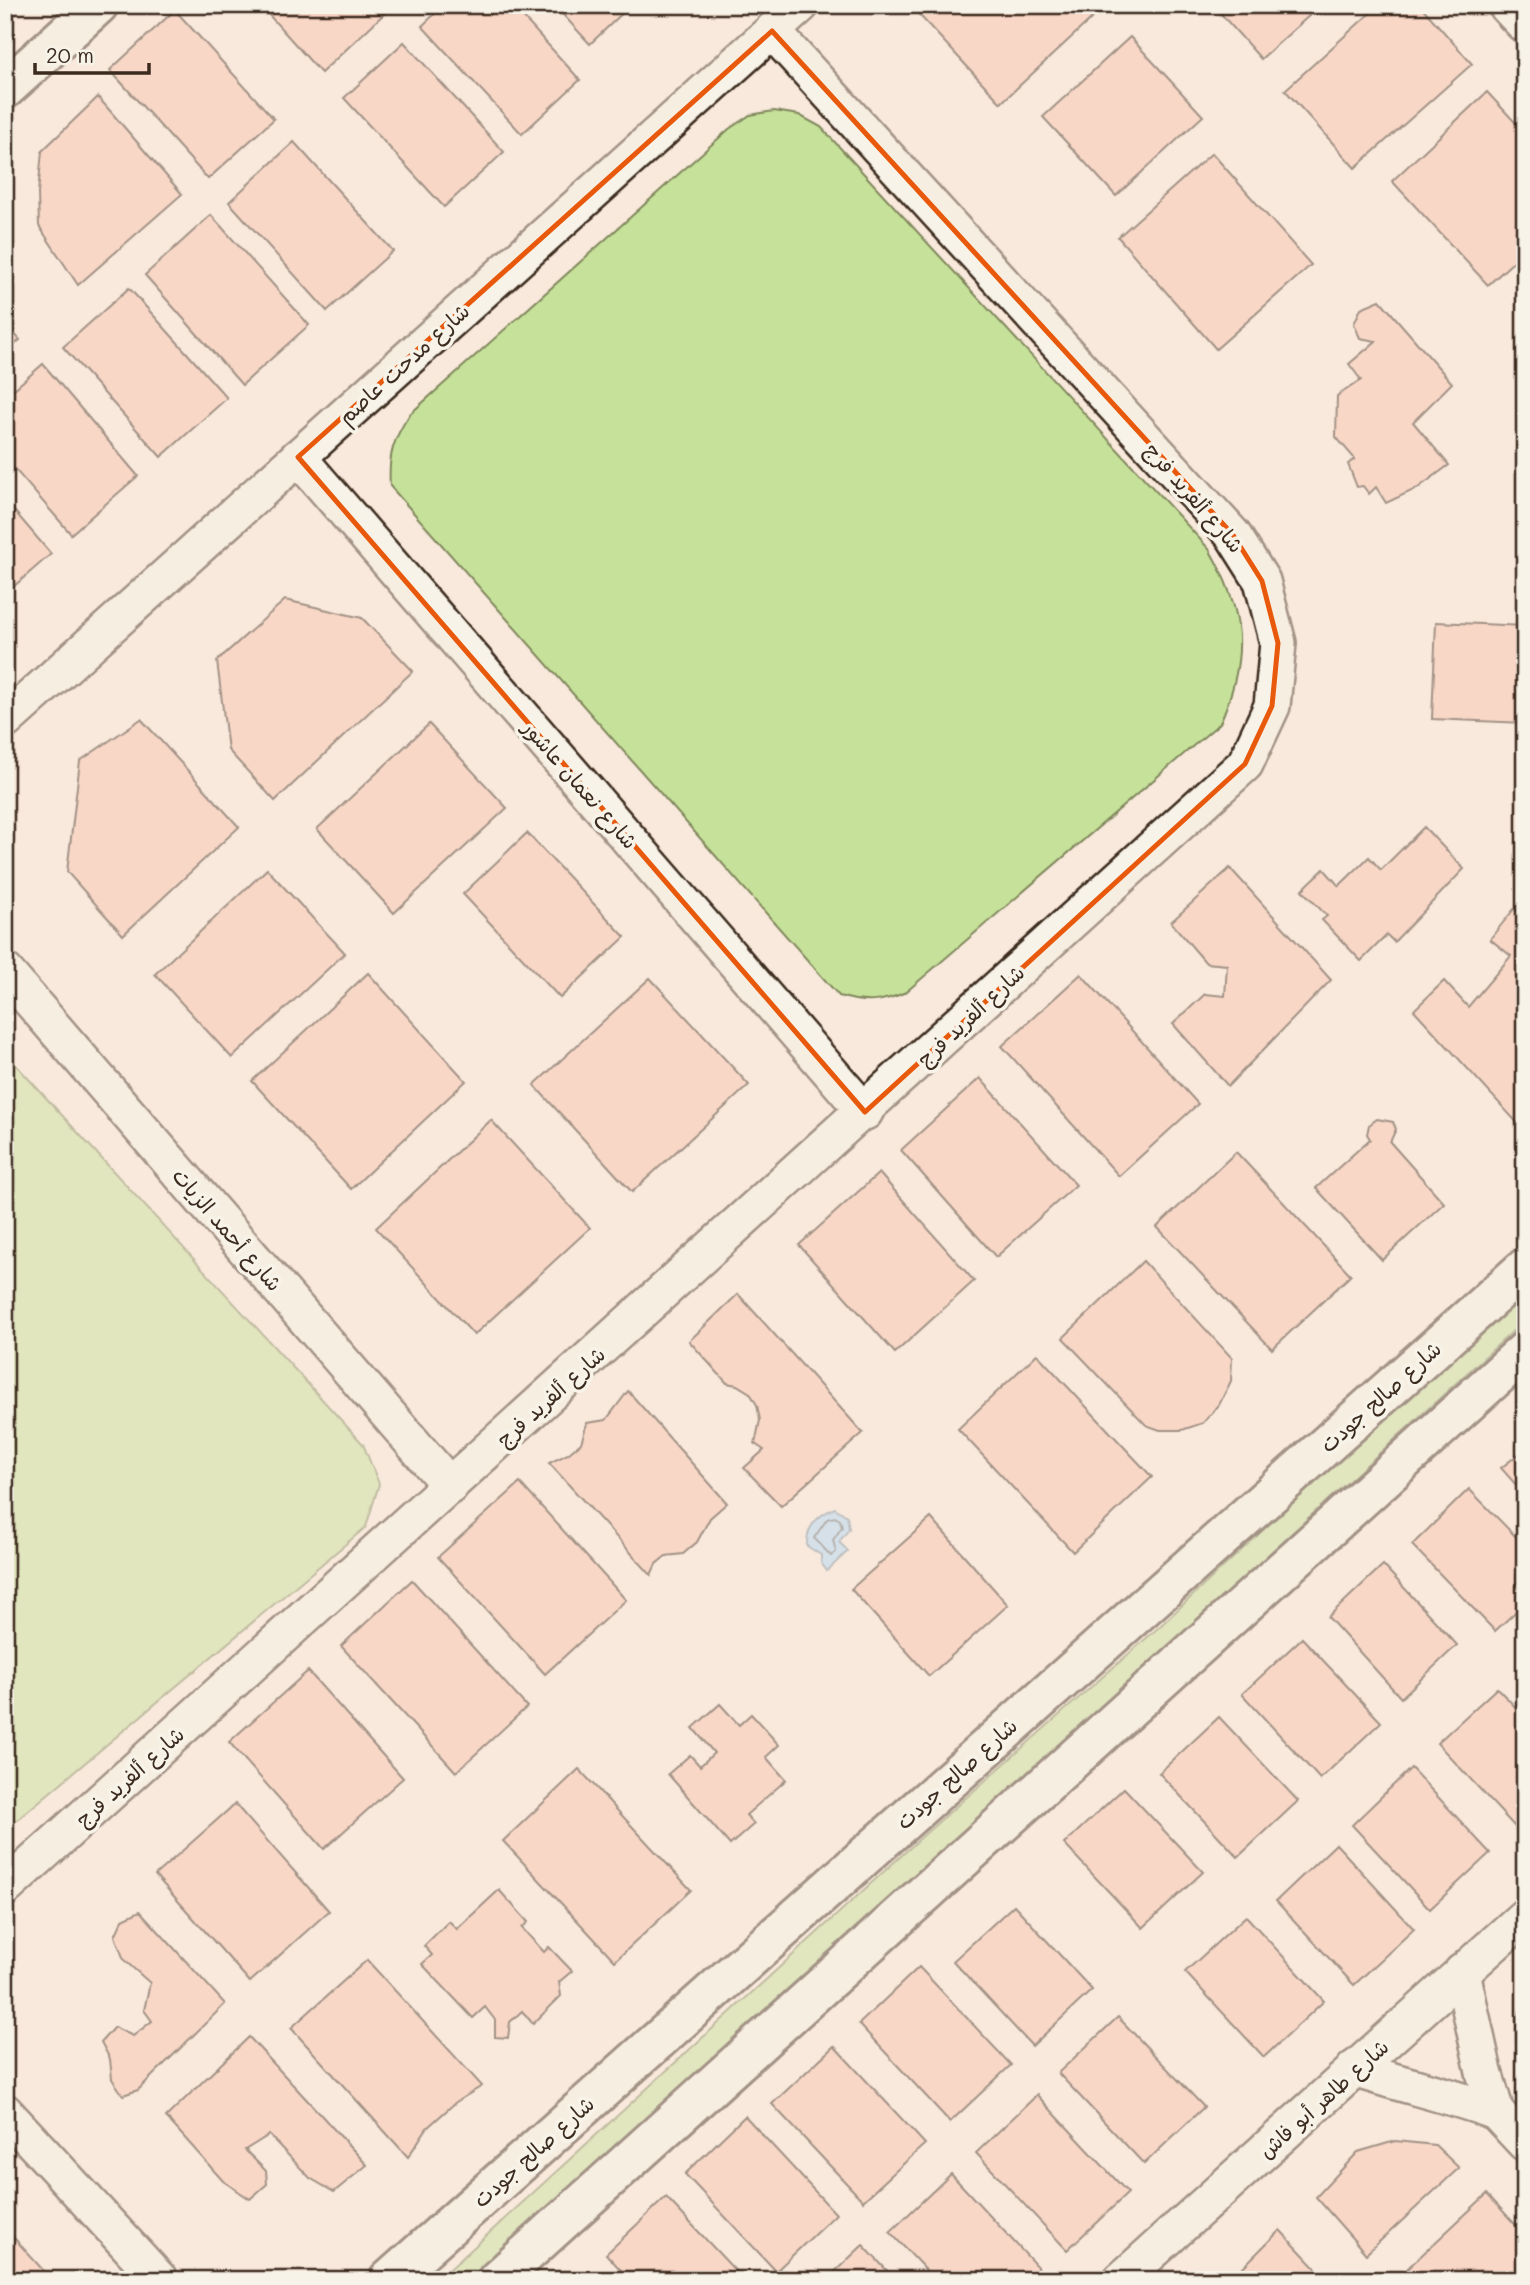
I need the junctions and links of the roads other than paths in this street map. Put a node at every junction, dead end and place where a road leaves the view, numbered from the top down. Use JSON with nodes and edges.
{"nodes":[{"id":1,"x":98,"y":5,"type":"edge"},
{"id":2,"x":801,"y":5,"type":"edge"},
{"id":3,"x":1508,"y":5,"type":"edge"},
{"id":4,"x":1525,"y":23,"type":"edge"},
{"id":5,"x":772,"y":31,"type":"junction"},
{"id":6,"x":5,"y":89,"type":"edge"},
{"id":7,"x":298,"y":457,"type":"junction"},
{"id":8,"x":5,"y":721,"type":"edge"},
{"id":9,"x":5,"y":971,"type":"edge"},
{"id":10,"x":865,"y":1112,"type":"junction"},
{"id":11,"x":1525,"y":1268,"type":"edge"},
{"id":12,"x":1525,"y":1351,"type":"edge"},
{"id":13,"x":450,"y":1486,"type":"junction"},
{"id":14,"x":5,"y":1888,"type":"edge"},
{"id":15,"x":1525,"y":1916,"type":"edge"},
{"id":16,"x":1462,"y":1972,"type":"junction"},
{"id":17,"x":1354,"y":2069,"type":"junction"},
{"id":18,"x":5,"y":2112,"type":"edge"},
{"id":19,"x":1496,"y":2112,"type":"junction"},
{"id":20,"x":1525,"y":2143,"type":"edge"},
{"id":21,"x":160,"y":2280,"type":"edge"},
{"id":22,"x":389,"y":2280,"type":"edge"},
{"id":23,"x":496,"y":2280,"type":"edge"},
{"id":24,"x":1121,"y":2280,"type":"edge"}],
"edges":[{"from":1,"to":6,"type":"street"},
{"from":2,"to":5,"type":"street","name":"شارع مدحت عاصم"},
{"from":3,"to":4,"type":"street"},
{"from":5,"to":7,"type":"street","name":"شارع مدحت عاصم"},
{"from":5,"to":10,"type":"street","name":"شارع ألفريد فرج"},
{"from":7,"to":8,"type":"street","name":"شارع مدحت عاصم"},
{"from":7,"to":10,"type":"street","name":"شارع نعمان عاشور"},
{"from":9,"to":13,"type":"street","name":"شارع أحمد الزيات"},
{"from":10,"to":13,"type":"street","name":"شارع ألفريد فرج"},
{"from":11,"to":22,"type":"street","name":"شارع صالح جودت"},
{"from":12,"to":23,"type":"street"},
{"from":13,"to":14,"type":"street","name":"شارع ألفريد فرج"},
{"from":15,"to":16,"type":"street","name":"شارع طاهر أبو فاش"},
{"from":16,"to":17,"type":"street","name":"شارع طاهر أبو فاش"},
{"from":16,"to":19,"type":"street"},
{"from":17,"to":19,"type":"street"},
{"from":17,"to":24,"type":"street","name":"شارع طاهر أبو فاش"},
{"from":18,"to":21,"type":"street"},
{"from":19,"to":20,"type":"street"}]}
